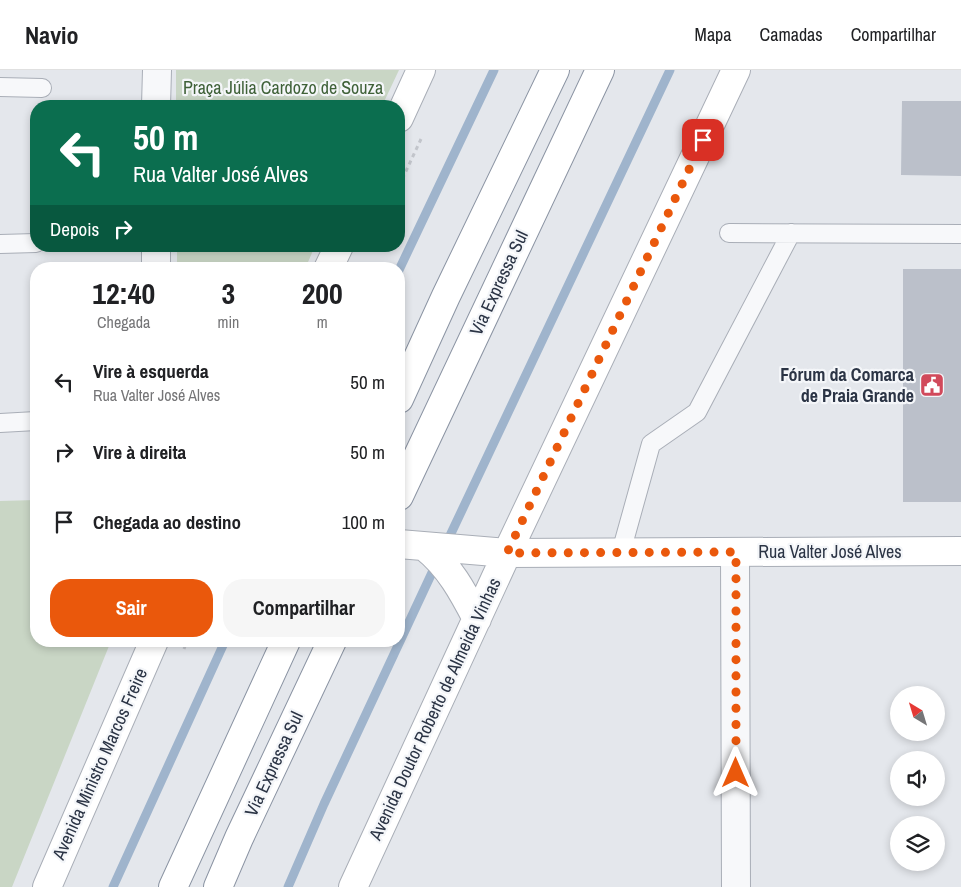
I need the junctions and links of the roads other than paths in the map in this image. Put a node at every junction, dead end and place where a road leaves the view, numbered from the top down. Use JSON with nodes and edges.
{"nodes":[{"id":1,"x":157,"y":70,"type":"edge"},
{"id":2,"x":421,"y":70,"type":"edge"},
{"id":3,"x":554,"y":70,"type":"edge"},
{"id":4,"x":600,"y":70,"type":"edge"},
{"id":5,"x":736,"y":70,"type":"edge"},
{"id":6,"x":0,"y":86,"type":"edge"},
{"id":7,"x":42,"y":88,"type":"dead end"},
{"id":8,"x":156,"y":100,"type":"edge"},
{"id":9,"x":405,"y":105,"type":"edge"},
{"id":10,"x":729,"y":233,"type":"dead end"},
{"id":11,"x":791,"y":233,"type":"junction"},
{"id":12,"x":961,"y":234,"type":"edge"},
{"id":13,"x":30,"y":243,"type":"edge"},
{"id":14,"x":0,"y":244,"type":"edge"},
{"id":15,"x":405,"y":386,"type":"edge"},
{"id":16,"x":30,"y":421,"type":"edge"},
{"id":17,"x":0,"y":423,"type":"edge"},
{"id":18,"x":405,"y":482,"type":"edge"},
{"id":19,"x":405,"y":545,"type":"edge"},
{"id":20,"x":438,"y":552,"type":"junction"},
{"id":21,"x":622,"y":552,"type":"junction"},
{"id":22,"x":736,"y":552,"type":"junction"},
{"id":23,"x":961,"y":552,"type":"edge"},
{"id":24,"x":507,"y":553,"type":"junction"},
{"id":25,"x":477,"y":618,"type":"junction"},
{"id":26,"x":151,"y":647,"type":"edge"},
{"id":27,"x":283,"y":647,"type":"edge"},
{"id":28,"x":329,"y":647,"type":"edge"},
{"id":29,"x":47,"y":887,"type":"edge"},
{"id":30,"x":174,"y":887,"type":"edge"},
{"id":31,"x":218,"y":887,"type":"edge"},
{"id":32,"x":354,"y":887,"type":"edge"},
{"id":33,"x":736,"y":887,"type":"edge"}],
"edges":[{"from":1,"to":8,"type":"street"},
{"from":2,"to":9,"type":"main road"},
{"from":3,"to":15,"type":"main road"},
{"from":4,"to":18,"type":"main road","name":"Via Expressa Sul"},
{"from":5,"to":24,"type":"main road","name":"Avenida Doutor Roberto de Almeida Vinhas"},
{"from":6,"to":7,"type":"lane"},
{"from":10,"to":11,"type":"lane"},
{"from":11,"to":12,"type":"lane"},
{"from":11,"to":21,"type":"lane"},
{"from":13,"to":14,"type":"lane"},
{"from":16,"to":17,"type":"lane"},
{"from":19,"to":20,"type":"main road","name":"Rua Valter José Alves"},
{"from":20,"to":24,"type":"main road","name":"Rua Valter José Alves"},
{"from":20,"to":25,"type":"main road"},
{"from":21,"to":22,"type":"main road","name":"Rua Valter José Alves"},
{"from":21,"to":24,"type":"main road","name":"Rua Valter José Alves"},
{"from":22,"to":23,"type":"main road","name":"Rua Valter José Alves"},
{"from":22,"to":33,"type":"street"},
{"from":24,"to":25,"type":"main road","name":"Avenida Doutor Roberto de Almeida Vinhas"},
{"from":25,"to":32,"type":"main road","name":"Avenida Doutor Roberto de Almeida Vinhas"},
{"from":26,"to":29,"type":"main road","name":"Avenida Ministro Marcos Freire"},
{"from":27,"to":30,"type":"main road"},
{"from":28,"to":31,"type":"main road","name":"Via Expressa Sul"}]}
